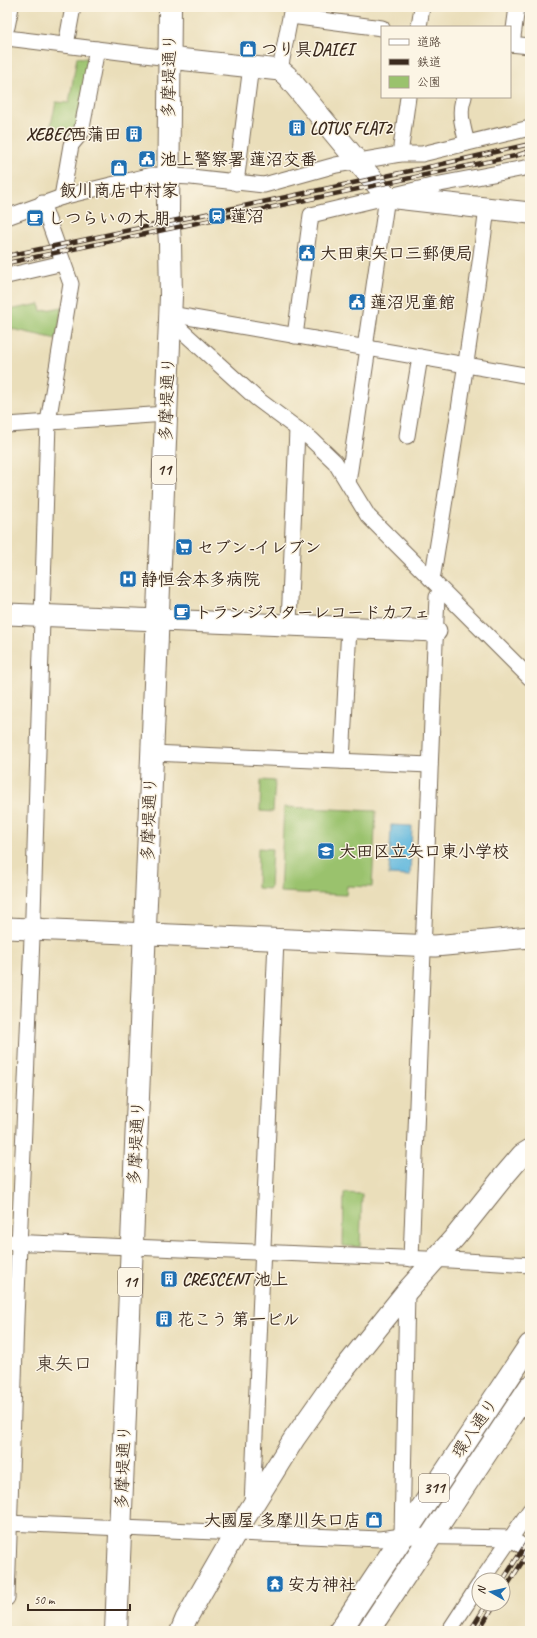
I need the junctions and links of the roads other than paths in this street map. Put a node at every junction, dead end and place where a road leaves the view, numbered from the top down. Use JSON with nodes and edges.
{"nodes":[{"id":1,"x":11,"y":7,"type":"edge"},
{"id":2,"x":73,"y":7,"type":"edge"},
{"id":3,"x":170,"y":7,"type":"edge"},
{"id":4,"x":422,"y":7,"type":"edge"},
{"id":5,"x":517,"y":7,"type":"edge"},
{"id":6,"x":291,"y":12,"type":"edge"},
{"id":7,"x":419,"y":26,"type":"edge"},
{"id":8,"x":7,"y":27,"type":"edge"},
{"id":9,"x":381,"y":28,"type":"edge"},
{"id":10,"x":7,"y":38,"type":"edge"},
{"id":11,"x":511,"y":44,"type":"edge"},
{"id":12,"x":66,"y":45,"type":"junction"},
{"id":13,"x":530,"y":46,"type":"edge"},
{"id":14,"x":97,"y":49,"type":"junction"},
{"id":15,"x":169,"y":58,"type":"junction"},
{"id":16,"x":251,"y":66,"type":"junction"},
{"id":17,"x":280,"y":70,"type":"junction"},
{"id":18,"x":408,"y":98,"type":"edge"},
{"id":19,"x":464,"y":98,"type":"edge"},
{"id":20,"x":530,"y":128,"type":"edge"},
{"id":21,"x":467,"y":143,"type":"junction"},
{"id":22,"x":400,"y":154,"type":"junction"},
{"id":23,"x":358,"y":162,"type":"junction"},
{"id":24,"x":530,"y":167,"type":"edge"},
{"id":25,"x":168,"y":176,"type":"junction"},
{"id":26,"x":236,"y":183,"type":"junction"},
{"id":27,"x":62,"y":197,"type":"junction"},
{"id":28,"x":387,"y":197,"type":"junction"},
{"id":29,"x":42,"y":203,"type":"junction"},
{"id":30,"x":487,"y":208,"type":"junction"},
{"id":31,"x":530,"y":213,"type":"edge"},
{"id":32,"x":7,"y":217,"type":"edge"},
{"id":33,"x":63,"y":263,"type":"junction"},
{"id":34,"x":7,"y":276,"type":"edge"},
{"id":35,"x":170,"y":317,"type":"junction"},
{"id":36,"x":295,"y":336,"type":"junction"},
{"id":37,"x":368,"y":348,"type":"junction"},
{"id":38,"x":420,"y":357,"type":"junction"},
{"id":39,"x":466,"y":365,"type":"junction"},
{"id":40,"x":530,"y":376,"type":"edge"},
{"id":41,"x":166,"y":414,"type":"junction"},
{"id":42,"x":48,"y":422,"type":"junction"},
{"id":43,"x":7,"y":425,"type":"edge"},
{"id":44,"x":297,"y":429,"type":"junction"},
{"id":45,"x":407,"y":436,"type":"dead end"},
{"id":46,"x":348,"y":483,"type":"junction"},
{"id":47,"x":430,"y":578,"type":"junction"},
{"id":48,"x":441,"y":590,"type":"junction"},
{"id":49,"x":7,"y":614,"type":"edge"},
{"id":50,"x":42,"y":615,"type":"junction"},
{"id":51,"x":157,"y":620,"type":"junction"},
{"id":52,"x":289,"y":624,"type":"junction"},
{"id":53,"x":349,"y":627,"type":"junction"},
{"id":54,"x":436,"y":631,"type":"junction"},
{"id":55,"x":530,"y":678,"type":"edge"},
{"id":56,"x":152,"y":753,"type":"junction"},
{"id":57,"x":342,"y":761,"type":"junction"},
{"id":58,"x":430,"y":765,"type":"junction"},
{"id":59,"x":7,"y":928,"type":"edge"},
{"id":60,"x":32,"y":929,"type":"junction"},
{"id":61,"x":144,"y":934,"type":"junction"},
{"id":62,"x":530,"y":937,"type":"edge"},
{"id":63,"x":276,"y":940,"type":"junction"},
{"id":64,"x":423,"y":945,"type":"junction"},
{"id":65,"x":530,"y":1150,"type":"edge"},
{"id":66,"x":13,"y":1243,"type":"edge"},
{"id":67,"x":131,"y":1248,"type":"junction"},
{"id":68,"x":262,"y":1254,"type":"junction"},
{"id":69,"x":411,"y":1259,"type":"junction"},
{"id":70,"x":434,"y":1260,"type":"junction"},
{"id":71,"x":530,"y":1264,"type":"edge"},
{"id":72,"x":407,"y":1291,"type":"junction"},
{"id":73,"x":530,"y":1345,"type":"edge"},
{"id":74,"x":528,"y":1393,"type":"edge"},
{"id":75,"x":10,"y":1407,"type":"edge"},
{"id":76,"x":252,"y":1507,"type":"junction"},
{"id":77,"x":530,"y":1510,"type":"edge"},
{"id":78,"x":8,"y":1523,"type":"edge"},
{"id":79,"x":121,"y":1528,"type":"junction"},
{"id":80,"x":236,"y":1532,"type":"junction"},
{"id":81,"x":402,"y":1536,"type":"junction"},
{"id":82,"x":431,"y":1536,"type":"junction"},
{"id":83,"x":510,"y":1538,"type":"junction"},
{"id":84,"x":530,"y":1551,"type":"edge"},
{"id":85,"x":487,"y":1572,"type":"edge"},
{"id":86,"x":471,"y":1597,"type":"edge"},
{"id":87,"x":7,"y":1598,"type":"edge"},
{"id":88,"x":116,"y":1631,"type":"edge"},
{"id":89,"x":181,"y":1631,"type":"edge"},
{"id":90,"x":340,"y":1631,"type":"edge"},
{"id":91,"x":368,"y":1631,"type":"edge"},
{"id":92,"x":449,"y":1631,"type":"edge"}],
"edges":[{"from":1,"to":8,"type":"street"},
{"from":2,"to":12,"type":"street"},
{"from":3,"to":15,"type":"main road","name":"多摩堤通り","number":"11"},
{"from":4,"to":7,"type":"street"},
{"from":5,"to":11,"type":"street"},
{"from":6,"to":9,"type":"street"},
{"from":6,"to":17,"type":"street"},
{"from":10,"to":12,"type":"street"},
{"from":11,"to":13,"type":"street"},
{"from":12,"to":14,"type":"street"},
{"from":14,"to":15,"type":"street"},
{"from":14,"to":27,"type":"street"},
{"from":15,"to":16,"type":"street"},
{"from":15,"to":25,"type":"main road","name":"多摩堤通り","number":"11"},
{"from":16,"to":17,"type":"street"},
{"from":16,"to":26,"type":"street"},
{"from":17,"to":23,"type":"street"},
{"from":18,"to":22,"type":"street"},
{"from":19,"to":21,"type":"street"},
{"from":20,"to":21,"type":"street"},
{"from":21,"to":22,"type":"street"},
{"from":22,"to":23,"type":"street"},
{"from":23,"to":26,"type":"street"},
{"from":23,"to":28,"type":"street"},
{"from":24,"to":28,"type":"street"},
{"from":25,"to":26,"type":"street"},
{"from":25,"to":27,"type":"street"},
{"from":25,"to":35,"type":"main road","name":"多摩堤通り","number":"11"},
{"from":27,"to":29,"type":"street"},
{"from":28,"to":30,"type":"street"},
{"from":28,"to":36,"type":"street"},
{"from":28,"to":37,"type":"street"},
{"from":29,"to":32,"type":"street"},
{"from":29,"to":33,"type":"street"},
{"from":30,"to":31,"type":"street"},
{"from":30,"to":39,"type":"street"},
{"from":33,"to":34,"type":"street"},
{"from":33,"to":42,"type":"street"},
{"from":35,"to":36,"type":"street"},
{"from":35,"to":41,"type":"main road","name":"多摩堤通り","number":"11"},
{"from":35,"to":44,"type":"street"},
{"from":36,"to":37,"type":"street"},
{"from":37,"to":38,"type":"street"},
{"from":37,"to":46,"type":"street"},
{"from":38,"to":39,"type":"street"},
{"from":38,"to":45,"type":"street"},
{"from":39,"to":40,"type":"street"},
{"from":39,"to":47,"type":"street"},
{"from":41,"to":42,"type":"street"},
{"from":41,"to":51,"type":"main road","name":"多摩堤通り","number":"11"},
{"from":42,"to":43,"type":"street"},
{"from":42,"to":50,"type":"street"},
{"from":44,"to":46,"type":"street"},
{"from":44,"to":52,"type":"street"},
{"from":46,"to":47,"type":"street"},
{"from":47,"to":48,"type":"street"},
{"from":48,"to":54,"type":"street"},
{"from":48,"to":55,"type":"street"},
{"from":49,"to":50,"type":"street"},
{"from":50,"to":51,"type":"street"},
{"from":50,"to":60,"type":"street"},
{"from":51,"to":52,"type":"street"},
{"from":51,"to":56,"type":"main road","name":"多摩堤通り","number":"11"},
{"from":52,"to":53,"type":"street"},
{"from":53,"to":54,"type":"street"},
{"from":53,"to":57,"type":"street"},
{"from":54,"to":58,"type":"street"},
{"from":56,"to":57,"type":"street"},
{"from":56,"to":61,"type":"main road","name":"多摩堤通り","number":"11"},
{"from":57,"to":58,"type":"street"},
{"from":58,"to":64,"type":"street"},
{"from":59,"to":60,"type":"street"},
{"from":60,"to":61,"type":"street"},
{"from":60,"to":66,"type":"street"},
{"from":61,"to":63,"type":"street"},
{"from":61,"to":67,"type":"main road","name":"多摩堤通り","number":"11"},
{"from":62,"to":64,"type":"street"},
{"from":63,"to":64,"type":"street"},
{"from":63,"to":68,"type":"street"},
{"from":64,"to":69,"type":"street"},
{"from":65,"to":70,"type":"street"},
{"from":66,"to":67,"type":"street"},
{"from":66,"to":75,"type":"street"},
{"from":67,"to":68,"type":"street"},
{"from":67,"to":79,"type":"main road","name":"多摩堤通り","number":"11"},
{"from":68,"to":69,"type":"street"},
{"from":68,"to":76,"type":"street"},
{"from":69,"to":70,"type":"street"},
{"from":70,"to":71,"type":"street"},
{"from":70,"to":72,"type":"street"},
{"from":72,"to":76,"type":"street"},
{"from":72,"to":81,"type":"street"},
{"from":73,"to":81,"type":"main road","name":"環八通り","number":"311"},
{"from":74,"to":82,"type":"main road","name":"環八通り","number":"311"},
{"from":75,"to":78,"type":"street"},
{"from":76,"to":80,"type":"street"},
{"from":77,"to":83,"type":"street"},
{"from":78,"to":79,"type":"street"},
{"from":78,"to":87,"type":"street"},
{"from":79,"to":80,"type":"street"},
{"from":79,"to":88,"type":"main road","name":"多摩堤通り","number":"11"},
{"from":80,"to":81,"type":"street"},
{"from":80,"to":89,"type":"street"},
{"from":81,"to":82,"type":"street"},
{"from":81,"to":90,"type":"main road","name":"環八通り","number":"311"},
{"from":82,"to":83,"type":"street"},
{"from":82,"to":91,"type":"main road","name":"環八通り","number":"311"},
{"from":83,"to":84,"type":"street"},
{"from":83,"to":85,"type":"street"},
{"from":86,"to":92,"type":"street"}]}
